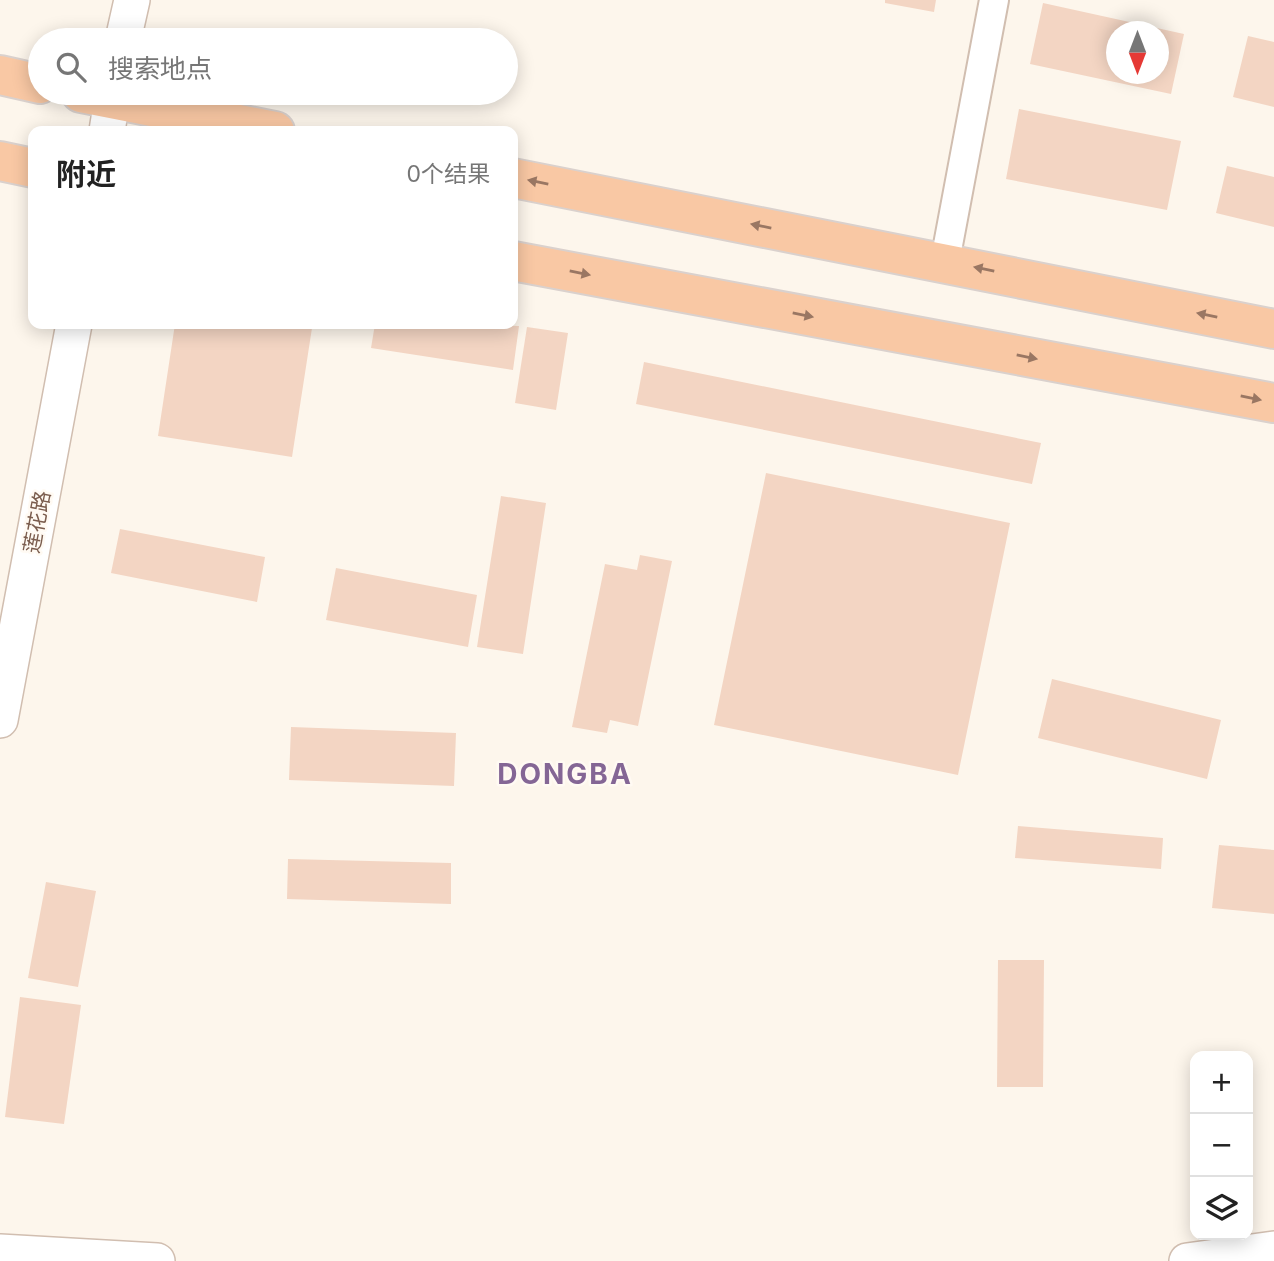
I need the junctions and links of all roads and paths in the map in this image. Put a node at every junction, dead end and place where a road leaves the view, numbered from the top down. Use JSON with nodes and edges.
{"nodes":[{"id":1,"x":132,"y":0,"type":"edge"},
{"id":2,"x":994,"y":0,"type":"edge"},
{"id":3,"x":126,"y":28,"type":"edge"},
{"id":4,"x":0,"y":75,"type":"edge"},
{"id":5,"x":28,"y":81,"type":"edge"},
{"id":6,"x":109,"y":105,"type":"edge"},
{"id":7,"x":243,"y":126,"type":"edge"},
{"id":8,"x":0,"y":161,"type":"edge"},
{"id":9,"x":28,"y":167,"type":"edge"},
{"id":10,"x":518,"y":178,"type":"edge"},
{"id":11,"x":945,"y":261,"type":"junction"},
{"id":12,"x":518,"y":262,"type":"edge"},
{"id":13,"x":73,"y":329,"type":"edge"},
{"id":14,"x":1274,"y":329,"type":"edge"},
{"id":15,"x":1274,"y":403,"type":"edge"},
{"id":16,"x":0,"y":720,"type":"edge"},
{"id":17,"x":1274,"y":1248,"type":"edge"},
{"id":18,"x":0,"y":1252,"type":"edge"},
{"id":19,"x":157,"y":1261,"type":"edge"},
{"id":20,"x":1187,"y":1261,"type":"edge"}],
"edges":[{"from":1,"to":3,"type":"street"},
{"from":2,"to":11,"type":"street"},
{"from":4,"to":5,"type":"highway"},
{"from":6,"to":7,"type":"highway"},
{"from":8,"to":9,"type":"highway"},
{"from":11,"to":10,"type":"highway","one_way":true},
{"from":14,"to":11,"type":"highway","one_way":true},
{"from":12,"to":15,"type":"highway","one_way":true},
{"from":13,"to":16,"type":"street","name":"莲花路"},
{"from":17,"to":20,"type":"street"},
{"from":18,"to":19,"type":"street"}]}
